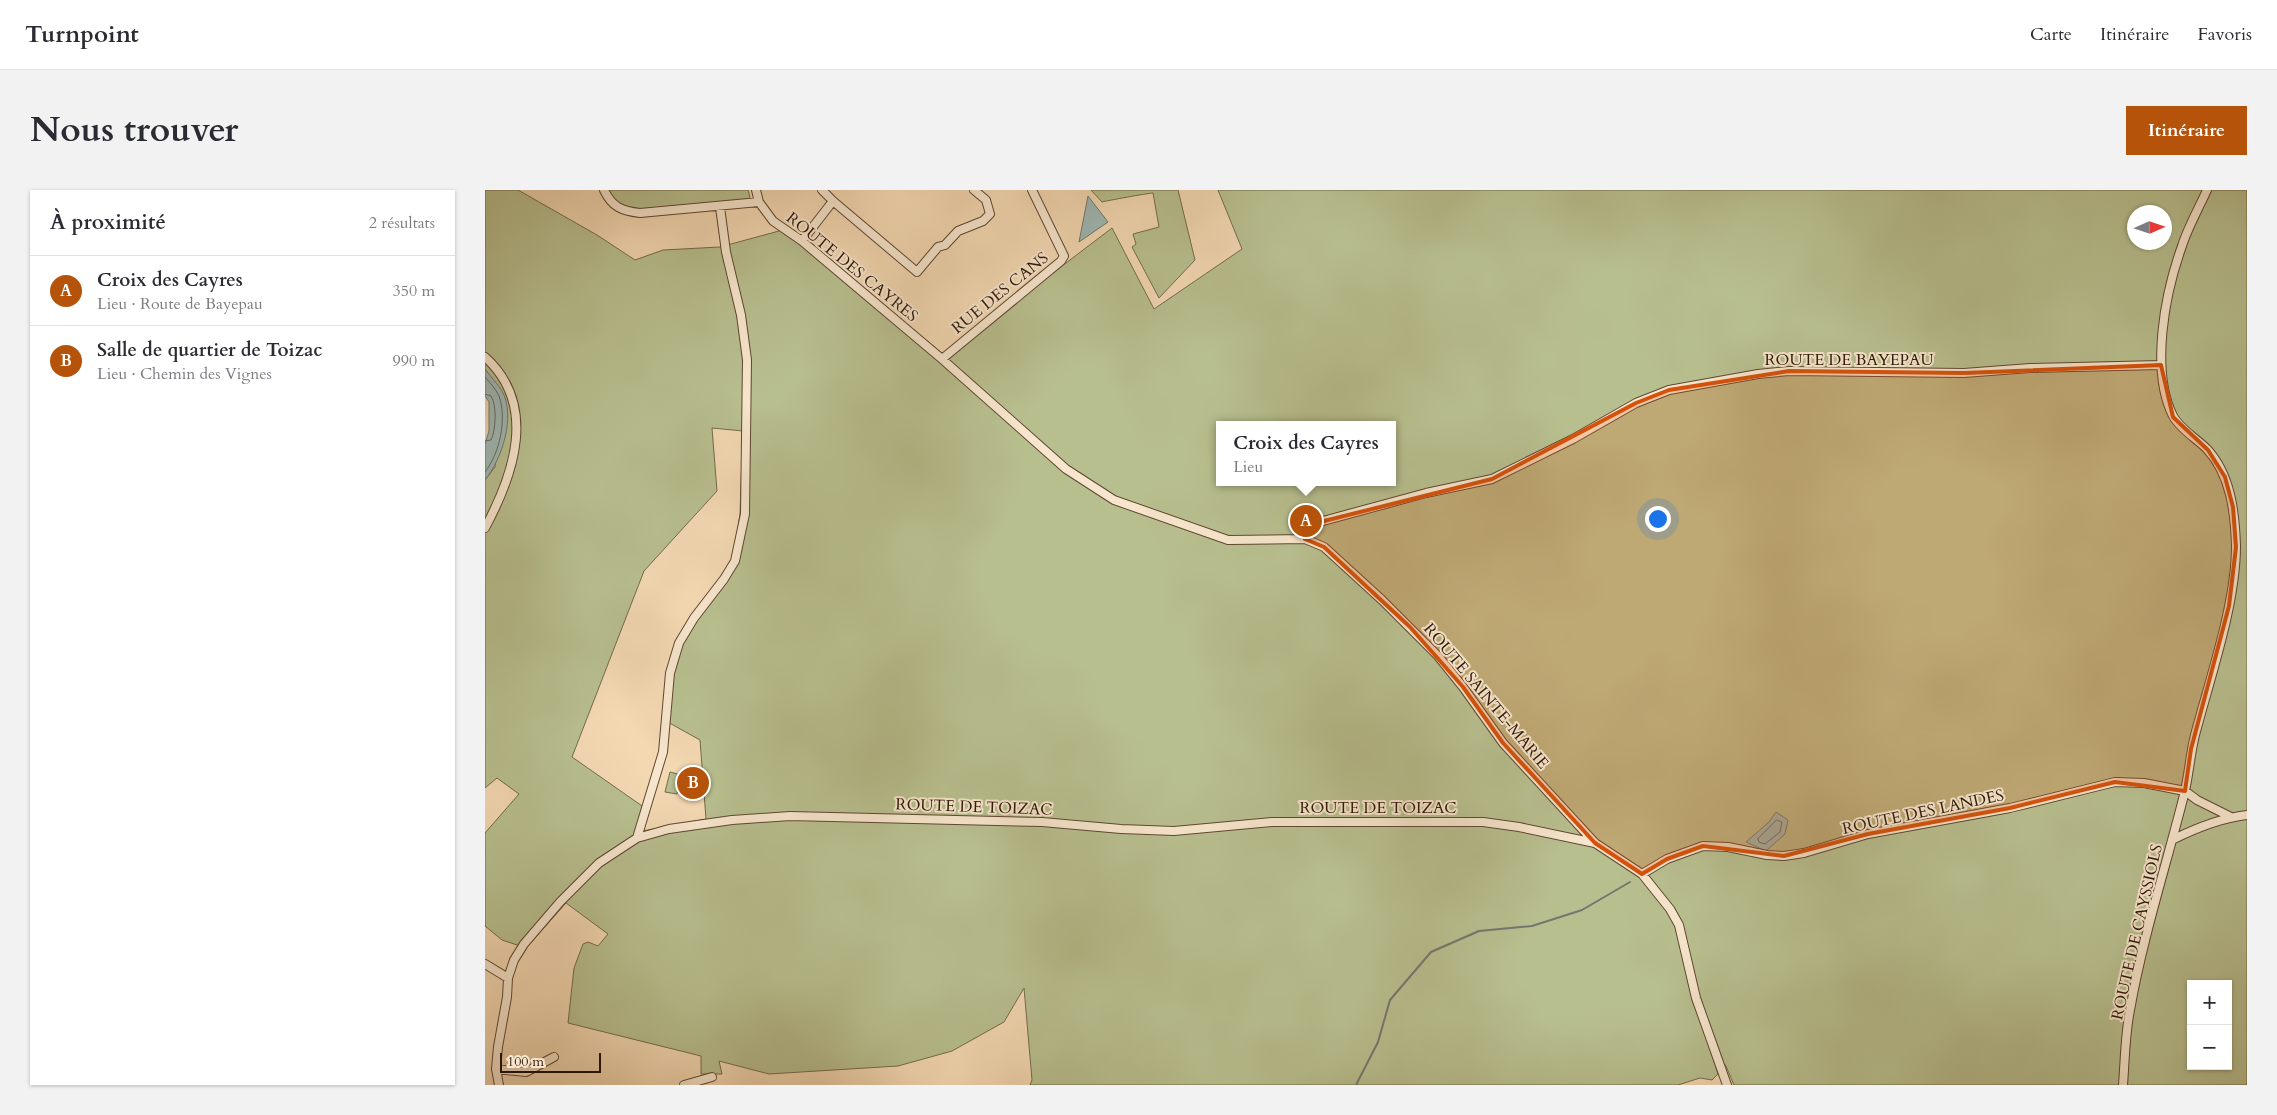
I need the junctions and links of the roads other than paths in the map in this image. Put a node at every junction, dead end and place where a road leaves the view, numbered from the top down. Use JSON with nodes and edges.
{"nodes":[{"id":1,"x":604,"y":190,"type":"edge"},
{"id":2,"x":756,"y":190,"type":"edge"},
{"id":3,"x":822,"y":190,"type":"edge"},
{"id":4,"x":975,"y":190,"type":"edge"},
{"id":5,"x":1032,"y":190,"type":"edge"},
{"id":6,"x":2207,"y":190,"type":"edge"},
{"id":7,"x":833,"y":201,"type":"junction"},
{"id":8,"x":759,"y":202,"type":"junction"},
{"id":9,"x":720,"y":207,"type":"junction"},
{"id":10,"x":802,"y":242,"type":"junction"},
{"id":11,"x":485,"y":357,"type":"edge"},
{"id":12,"x":942,"y":359,"type":"junction"},
{"id":13,"x":2161,"y":365,"type":"junction"},
{"id":14,"x":485,"y":528,"type":"edge"},
{"id":15,"x":1305,"y":539,"type":"junction"},
{"id":16,"x":2185,"y":791,"type":"junction"},
{"id":17,"x":2247,"y":816,"type":"edge"},
{"id":18,"x":2231,"y":817,"type":"junction"},
{"id":19,"x":637,"y":838,"type":"junction"},
{"id":20,"x":2173,"y":840,"type":"junction"},
{"id":21,"x":1595,"y":843,"type":"junction"},
{"id":22,"x":1642,"y":874,"type":"junction"},
{"id":23,"x":485,"y":964,"type":"edge"},
{"id":24,"x":508,"y":978,"type":"junction"},
{"id":25,"x":554,"y":1057,"type":"dead end"},
{"id":26,"x":496,"y":1069,"type":"junction"},
{"id":27,"x":711,"y":1077,"type":"dead end"},
{"id":28,"x":499,"y":1085,"type":"edge"},
{"id":29,"x":684,"y":1085,"type":"edge"},
{"id":30,"x":1727,"y":1085,"type":"edge"},
{"id":31,"x":2123,"y":1085,"type":"edge"}],
"edges":[{"from":1,"to":9,"type":"street"},
{"from":2,"to":8,"type":"street","name":"ROUTE DES CAYRES"},
{"from":3,"to":7,"type":"street"},
{"from":4,"to":7,"type":"street"},
{"from":5,"to":12,"type":"street","name":"RUE DES CANS"},
{"from":6,"to":13,"type":"street"},
{"from":7,"to":10,"type":"street"},
{"from":8,"to":9,"type":"street"},
{"from":8,"to":10,"type":"street","name":"ROUTE DES CAYRES"},
{"from":9,"to":19,"type":"street"},
{"from":10,"to":12,"type":"street","name":"ROUTE DES CAYRES"},
{"from":11,"to":14,"type":"street"},
{"from":12,"to":15,"type":"street","name":"ROUTE DES CAYRES"},
{"from":13,"to":15,"type":"street","name":"ROUTE DE BAYEPAU"},
{"from":13,"to":16,"type":"street"},
{"from":15,"to":21,"type":"street","name":"ROUTE SAINTE-MARIE"},
{"from":16,"to":18,"type":"street"},
{"from":16,"to":20,"type":"street","name":"ROUTE DE CAYSSIOLS"},
{"from":16,"to":22,"type":"street","name":"ROUTE DES LANDES"},
{"from":17,"to":18,"type":"street"},
{"from":18,"to":20,"type":"street"},
{"from":19,"to":21,"type":"street","name":"ROUTE DE TOIZAC"},
{"from":19,"to":24,"type":"street","name":"ROUTE DE TOIZAC"},
{"from":20,"to":31,"type":"street","name":"ROUTE DE CAYSSIOLS"},
{"from":21,"to":22,"type":"street","name":"ROUTE SAINTE-MARIE"},
{"from":22,"to":30,"type":"street","name":"ROUTE SAINTE-MARIE"},
{"from":23,"to":24,"type":"street"},
{"from":24,"to":26,"type":"street","name":"ROUTE DE TOIZAC"},
{"from":25,"to":26,"type":"street"},
{"from":26,"to":28,"type":"street","name":"ROUTE DE TOIZAC"},
{"from":27,"to":29,"type":"street"}]}
